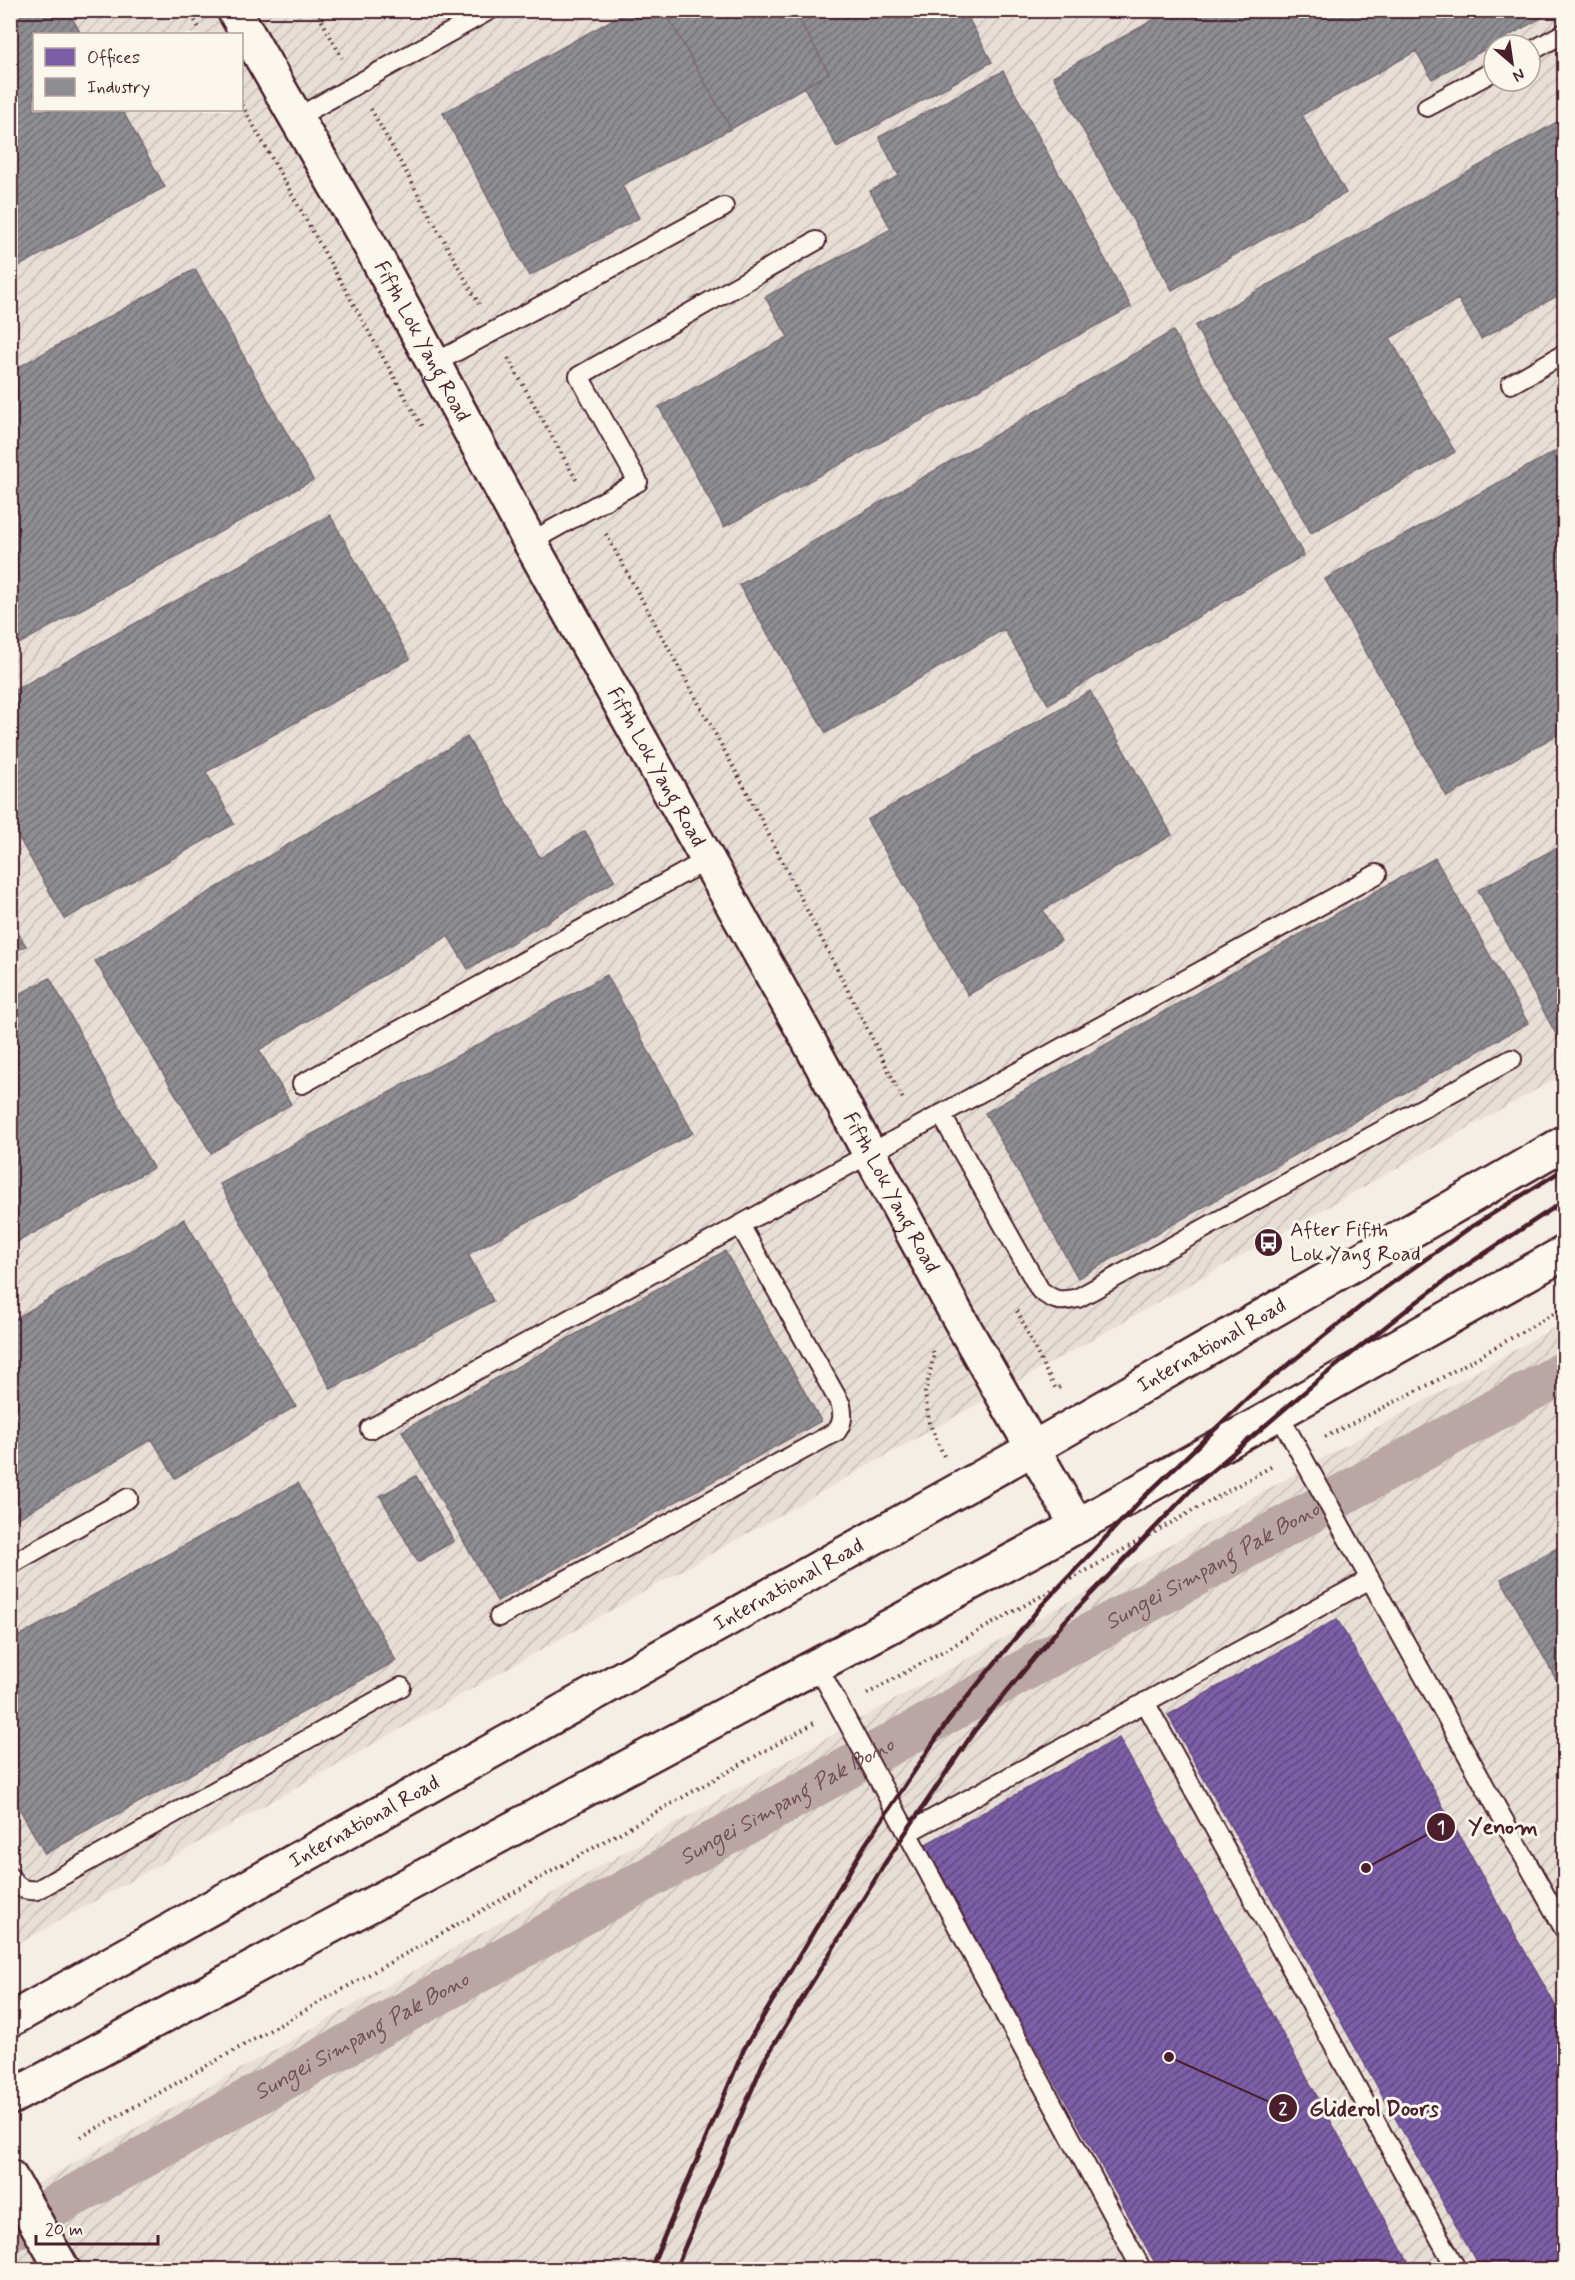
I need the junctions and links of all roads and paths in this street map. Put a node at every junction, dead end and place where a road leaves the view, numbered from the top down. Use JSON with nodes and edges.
{"nodes":[{"id":1,"x":189,"y":10,"type":"edge"},
{"id":2,"x":234,"y":10,"type":"edge"},
{"id":3,"x":316,"y":10,"type":"edge"},
{"id":4,"x":490,"y":10,"type":"edge"},
{"id":5,"x":201,"y":33,"type":"edge"},
{"id":6,"x":1564,"y":33,"type":"edge"},
{"id":7,"x":1542,"y":45,"type":"edge"},
{"id":8,"x":1482,"y":77,"type":"edge"},
{"id":9,"x":357,"y":84,"type":"junction"},
{"id":10,"x":243,"y":107,"type":"edge"},
{"id":11,"x":1427,"y":107,"type":"dead end"},
{"id":12,"x":296,"y":118,"type":"junction"},
{"id":13,"x":724,"y":207,"type":"dead end"},
{"id":14,"x":816,"y":241,"type":"dead end"},
{"id":15,"x":494,"y":331,"type":"junction"},
{"id":16,"x":1564,"y":354,"type":"edge"},
{"id":17,"x":432,"y":364,"type":"junction"},
{"id":18,"x":1511,"y":384,"type":"dead end"},
{"id":19,"x":422,"y":428,"type":"dead end"},
{"id":20,"x":592,"y":509,"type":"junction"},
{"id":21,"x":530,"y":542,"type":"junction"},
{"id":22,"x":707,"y":860,"type":"junction"},
{"id":23,"x":1377,"y":874,"type":"dead end"},
{"id":24,"x":1512,"y":1059,"type":"dead end"},
{"id":25,"x":302,"y":1084,"type":"dead end"},
{"id":26,"x":941,"y":1114,"type":"junction"},
{"id":27,"x":918,"y":1127,"type":"junction"},
{"id":28,"x":1564,"y":1143,"type":"edge"},
{"id":29,"x":869,"y":1154,"type":"junction"},
{"id":30,"x":740,"y":1225,"type":"junction"},
{"id":31,"x":1564,"y":1253,"type":"edge"},
{"id":32,"x":1014,"y":1307,"type":"dead end"},
{"id":33,"x":932,"y":1346,"type":"dead end"},
{"id":34,"x":1056,"y":1389,"type":"dead end"},
{"id":35,"x":1278,"y":1413,"type":"junction"},
{"id":36,"x":370,"y":1429,"type":"dead end"},
{"id":37,"x":1032,"y":1449,"type":"junction"},
{"id":38,"x":944,"y":1455,"type":"dead end"},
{"id":39,"x":128,"y":1498,"type":"dead end"},
{"id":40,"x":1077,"y":1526,"type":"junction"},
{"id":41,"x":10,"y":1565,"type":"edge"},
{"id":42,"x":1369,"y":1578,"type":"junction"},
{"id":43,"x":499,"y":1617,"type":"dead end"},
{"id":44,"x":817,"y":1665,"type":"junction"},
{"id":45,"x":401,"y":1687,"type":"dead end"},
{"id":46,"x":1145,"y":1702,"type":"junction"},
{"id":47,"x":906,"y":1831,"type":"junction"},
{"id":48,"x":10,"y":1877,"type":"edge"},
{"id":49,"x":1564,"y":1929,"type":"edge"},
{"id":50,"x":10,"y":2020,"type":"edge"},
{"id":51,"x":10,"y":2098,"type":"edge"},
{"id":52,"x":11,"y":2178,"type":"edge"},
{"id":53,"x":63,"y":2270,"type":"edge"},
{"id":54,"x":1142,"y":2270,"type":"edge"},
{"id":55,"x":1456,"y":2270,"type":"edge"}],
"edges":[{"from":1,"to":5,"type":"path"},
{"from":2,"to":12,"type":"main road","name":"Fifth Lok Yang Road"},
{"from":3,"to":9,"type":"path"},
{"from":4,"to":9,"type":"lane"},
{"from":6,"to":7,"type":"lane"},
{"from":8,"to":11,"type":"lane"},
{"from":9,"to":12,"type":"lane"},
{"from":9,"to":15,"type":"path"},
{"from":10,"to":19,"type":"path"},
{"from":12,"to":17,"type":"main road","name":"Fifth Lok Yang Road"},
{"from":13,"to":15,"type":"lane"},
{"from":14,"to":20,"type":"lane"},
{"from":15,"to":17,"type":"lane"},
{"from":15,"to":20,"type":"path"},
{"from":16,"to":18,"type":"lane"},
{"from":17,"to":21,"type":"main road","name":"Fifth Lok Yang Road"},
{"from":20,"to":21,"type":"lane"},
{"from":20,"to":27,"type":"path"},
{"from":21,"to":22,"type":"main road","name":"Fifth Lok Yang Road"},
{"from":22,"to":25,"type":"lane"},
{"from":22,"to":29,"type":"main road","name":"Fifth Lok Yang Road"},
{"from":23,"to":26,"type":"lane"},
{"from":24,"to":26,"type":"lane"},
{"from":26,"to":27,"type":"lane"},
{"from":27,"to":29,"type":"lane"},
{"from":28,"to":37,"type":"main road","name":"International Road"},
{"from":29,"to":30,"type":"lane"},
{"from":29,"to":37,"type":"main road","name":"Fifth Lok Yang Road"},
{"from":30,"to":36,"type":"lane"},
{"from":30,"to":43,"type":"lane"},
{"from":31,"to":35,"type":"main road"},
{"from":32,"to":34,"type":"path"},
{"from":33,"to":38,"type":"path"},
{"from":35,"to":40,"type":"main road"},
{"from":35,"to":42,"type":"lane"},
{"from":37,"to":40,"type":"main road","name":"Fifth Lok Yang Road"},
{"from":37,"to":50,"type":"main road","name":"International Road"},
{"from":39,"to":41,"type":"lane"},
{"from":40,"to":44,"type":"main road"},
{"from":42,"to":46,"type":"lane"},
{"from":42,"to":49,"type":"lane"},
{"from":44,"to":47,"type":"lane"},
{"from":44,"to":51,"type":"main road"},
{"from":45,"to":48,"type":"lane"},
{"from":46,"to":47,"type":"lane"},
{"from":46,"to":55,"type":"lane"},
{"from":47,"to":54,"type":"lane"},
{"from":52,"to":53,"type":"main road"}]}
